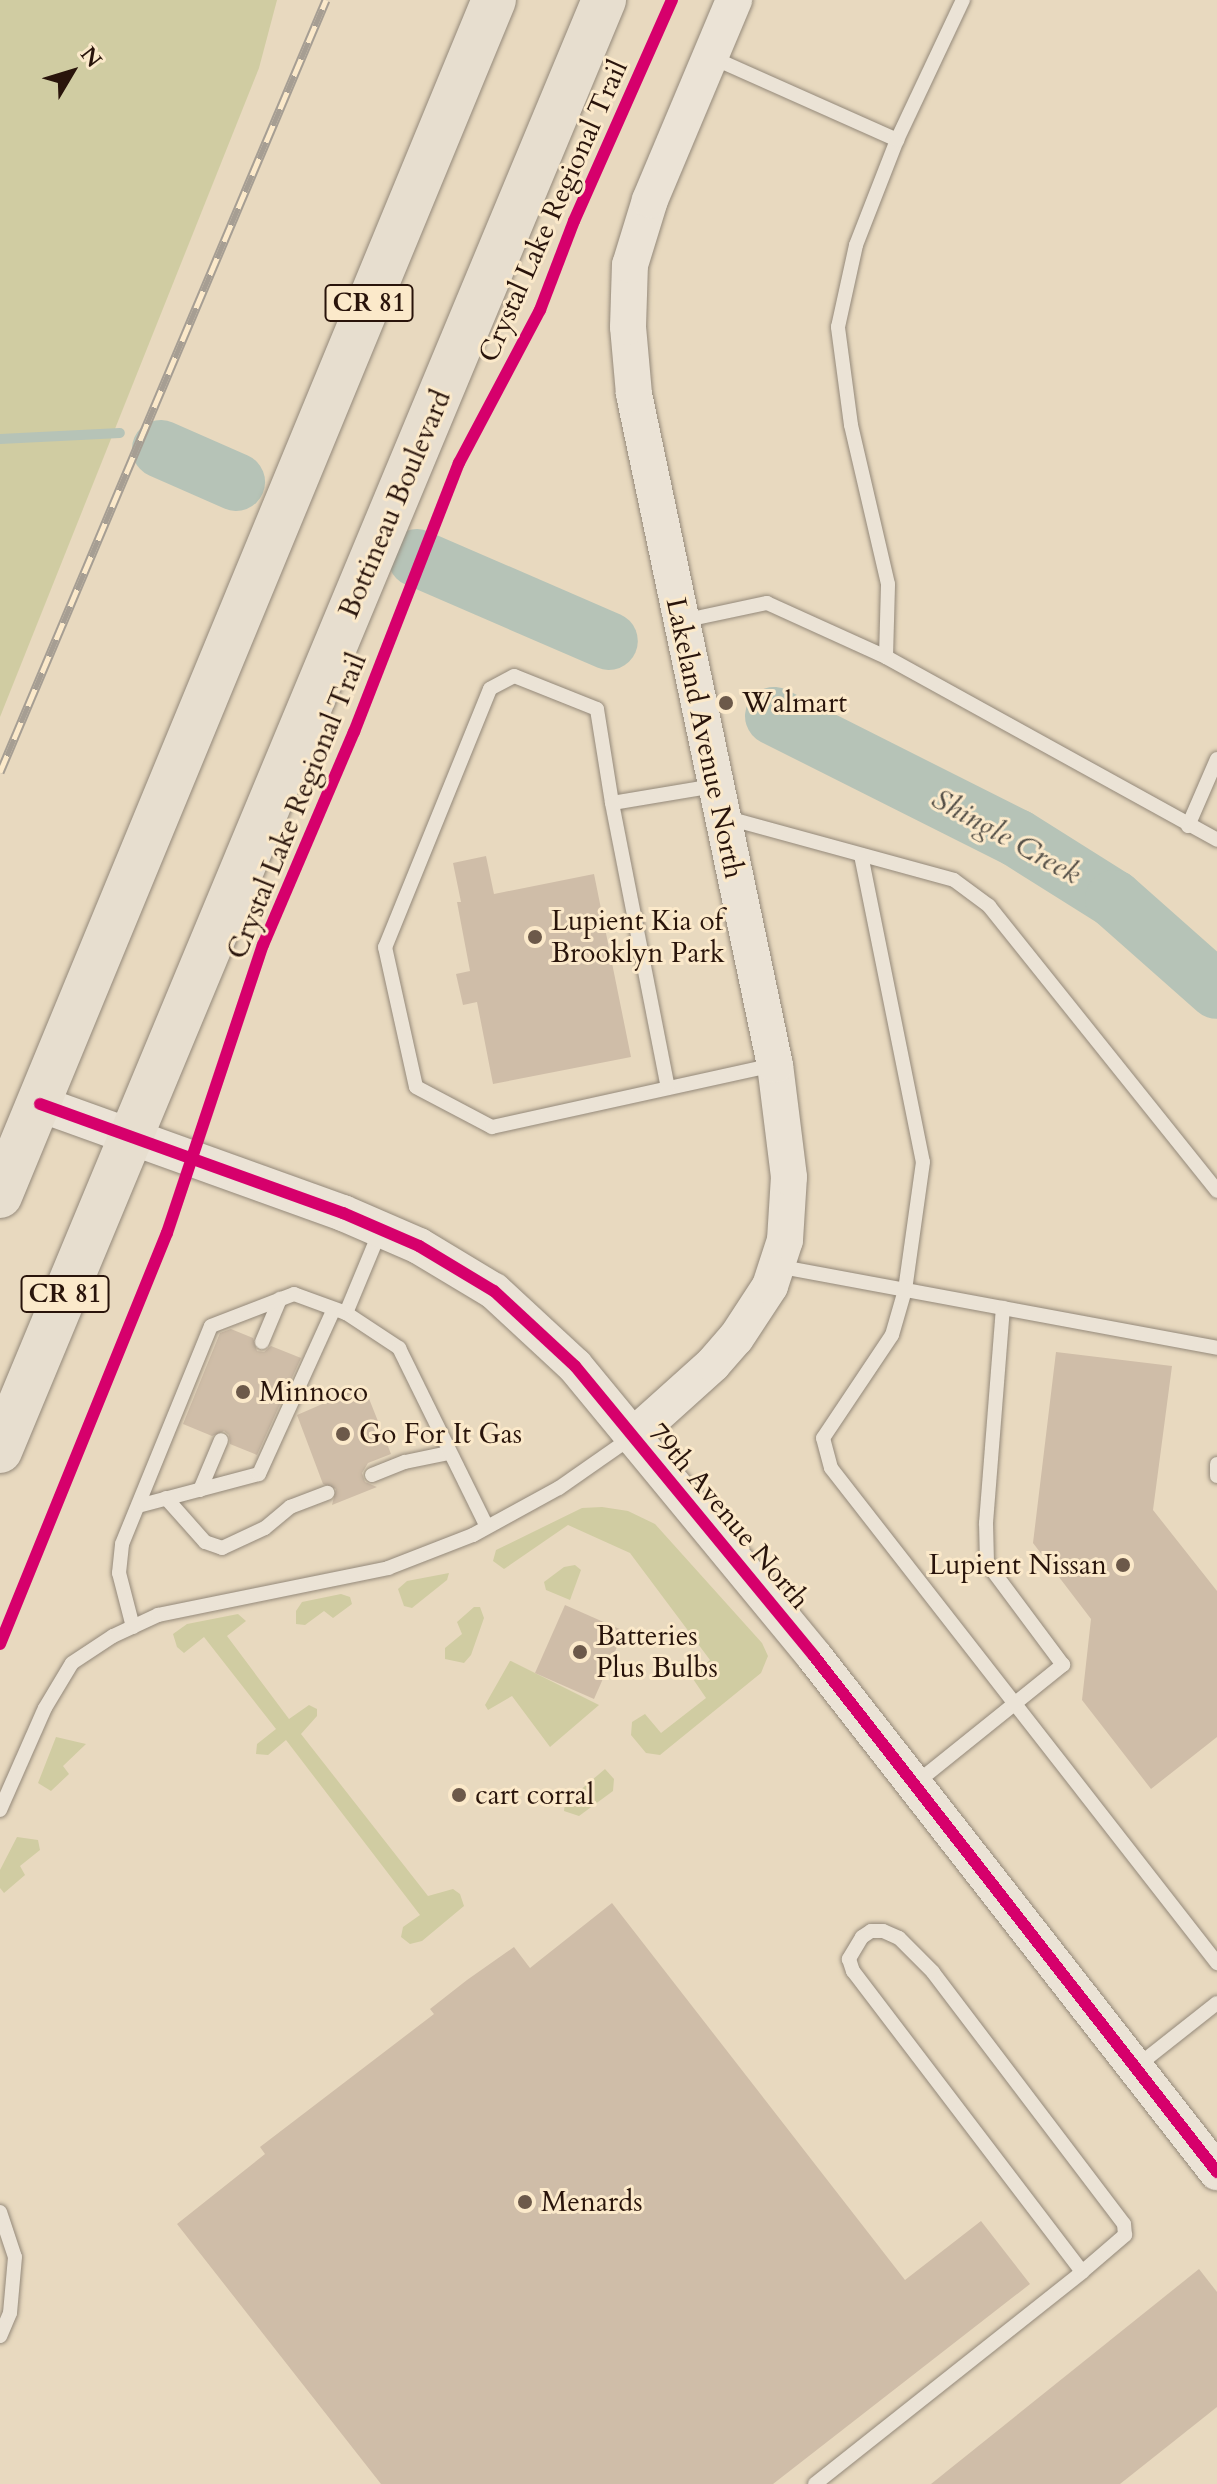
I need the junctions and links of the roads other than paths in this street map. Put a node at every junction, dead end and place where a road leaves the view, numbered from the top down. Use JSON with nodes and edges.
{"nodes":[{"id":1,"x":494,"y":0,"type":"edge"},
{"id":2,"x":604,"y":0,"type":"edge"},
{"id":3,"x":734,"y":0,"type":"edge"},
{"id":4,"x":963,"y":0,"type":"edge"},
{"id":5,"x":711,"y":57,"type":"junction"},
{"id":6,"x":897,"y":140,"type":"junction"},
{"id":7,"x":681,"y":621,"type":"junction"},
{"id":8,"x":886,"y":657,"type":"junction"},
{"id":9,"x":1217,"y":759,"type":"edge"},
{"id":10,"x":718,"y":802,"type":"junction"},
{"id":11,"x":612,"y":803,"type":"junction"},
{"id":12,"x":1188,"y":826,"type":"junction"},
{"id":13,"x":1217,"y":840,"type":"edge"},
{"id":14,"x":861,"y":855,"type":"junction"},
{"id":15,"x":775,"y":1065,"type":"junction"},
{"id":16,"x":668,"y":1088,"type":"junction"},
{"id":17,"x":40,"y":1104,"type":"junction"},
{"id":18,"x":131,"y":1138,"type":"junction"},
{"id":19,"x":1217,"y":1191,"type":"edge"},
{"id":20,"x":0,"y":1196,"type":"edge"},
{"id":21,"x":381,"y":1229,"type":"junction"},
{"id":22,"x":776,"y":1266,"type":"junction"},
{"id":23,"x":905,"y":1290,"type":"junction"},
{"id":24,"x":280,"y":1299,"type":"junction"},
{"id":25,"x":1003,"y":1308,"type":"junction"},
{"id":26,"x":340,"y":1311,"type":"junction"},
{"id":27,"x":262,"y":1342,"type":"dead end"},
{"id":28,"x":1217,"y":1348,"type":"edge"},
{"id":29,"x":632,"y":1437,"type":"junction"},
{"id":30,"x":221,"y":1440,"type":"dead end"},
{"id":31,"x":0,"y":1451,"type":"edge"},
{"id":32,"x":449,"y":1453,"type":"junction"},
{"id":33,"x":1217,"y":1464,"type":"edge"},
{"id":34,"x":372,"y":1475,"type":"dead end"},
{"id":35,"x":1217,"y":1476,"type":"edge"},
{"id":36,"x":200,"y":1490,"type":"junction"},
{"id":37,"x":327,"y":1493,"type":"dead end"},
{"id":38,"x":166,"y":1498,"type":"junction"},
{"id":39,"x":138,"y":1506,"type":"junction"},
{"id":40,"x":487,"y":1527,"type":"junction"},
{"id":41,"x":133,"y":1627,"type":"junction"},
{"id":42,"x":1015,"y":1705,"type":"junction"},
{"id":43,"x":913,"y":1785,"type":"junction"},
{"id":44,"x":0,"y":1810,"type":"edge"},
{"id":45,"x":1217,"y":1963,"type":"edge"},
{"id":46,"x":1217,"y":2003,"type":"edge"},
{"id":47,"x":1135,"y":2068,"type":"junction"},
{"id":48,"x":1217,"y":2172,"type":"edge"},
{"id":49,"x":0,"y":2212,"type":"edge"},
{"id":50,"x":1082,"y":2272,"type":"junction"},
{"id":51,"x":0,"y":2336,"type":"edge"},
{"id":52,"x":815,"y":2484,"type":"edge"}],
"edges":[{"from":1,"to":17,"type":"highway","number":"CR 81"},
{"from":2,"to":18,"type":"highway","name":"Bottineau Boulevard","number":"CR 81"},
{"from":3,"to":5,"type":"street","name":"Lakeland Avenue North"},
{"from":4,"to":6,"type":"lane"},
{"from":5,"to":6,"type":"lane"},
{"from":5,"to":7,"type":"street","name":"Lakeland Avenue North"},
{"from":6,"to":8,"type":"lane"},
{"from":7,"to":8,"type":"lane"},
{"from":7,"to":10,"type":"street","name":"Lakeland Avenue North"},
{"from":8,"to":12,"type":"lane"},
{"from":9,"to":12,"type":"lane"},
{"from":10,"to":11,"type":"lane"},
{"from":10,"to":14,"type":"lane"},
{"from":10,"to":15,"type":"street","name":"Lakeland Avenue North"},
{"from":11,"to":16,"type":"lane"},
{"from":11,"to":16,"type":"lane"},
{"from":12,"to":13,"type":"lane"},
{"from":14,"to":19,"type":"lane"},
{"from":14,"to":23,"type":"lane"},
{"from":15,"to":16,"type":"lane"},
{"from":15,"to":22,"type":"street","name":"Lakeland Avenue North"},
{"from":17,"to":18,"type":"street","name":"79th Avenue North"},
{"from":17,"to":20,"type":"highway","number":"CR 81"},
{"from":18,"to":21,"type":"street","name":"79th Avenue North"},
{"from":18,"to":31,"type":"highway","name":"Bottineau Boulevard","number":"CR 81"},
{"from":21,"to":26,"type":"lane"},
{"from":21,"to":29,"type":"street","name":"79th Avenue North"},
{"from":22,"to":23,"type":"lane"},
{"from":22,"to":29,"type":"street","name":"Lakeland Avenue North"},
{"from":23,"to":25,"type":"lane"},
{"from":23,"to":42,"type":"lane"},
{"from":24,"to":26,"type":"lane"},
{"from":24,"to":27,"type":"lane"},
{"from":24,"to":39,"type":"lane"},
{"from":25,"to":28,"type":"lane"},
{"from":25,"to":42,"type":"lane"},
{"from":26,"to":32,"type":"lane"},
{"from":26,"to":36,"type":"lane"},
{"from":29,"to":40,"type":"lane"},
{"from":29,"to":43,"type":"street","name":"79th Avenue North"},
{"from":30,"to":36,"type":"lane"},
{"from":32,"to":34,"type":"lane"},
{"from":32,"to":40,"type":"lane"},
{"from":33,"to":35,"type":"lane"},
{"from":36,"to":38,"type":"lane"},
{"from":37,"to":38,"type":"lane"},
{"from":38,"to":39,"type":"lane"},
{"from":39,"to":41,"type":"lane"},
{"from":40,"to":41,"type":"lane"},
{"from":41,"to":44,"type":"lane"},
{"from":42,"to":43,"type":"lane"},
{"from":42,"to":45,"type":"lane"},
{"from":43,"to":47,"type":"street","name":"79th Avenue North"},
{"from":46,"to":47,"type":"lane"},
{"from":47,"to":48,"type":"street","name":"79th Avenue North"},
{"from":49,"to":51,"type":"lane"},
{"from":50,"to":50,"type":"lane"},
{"from":50,"to":52,"type":"lane"}]}
